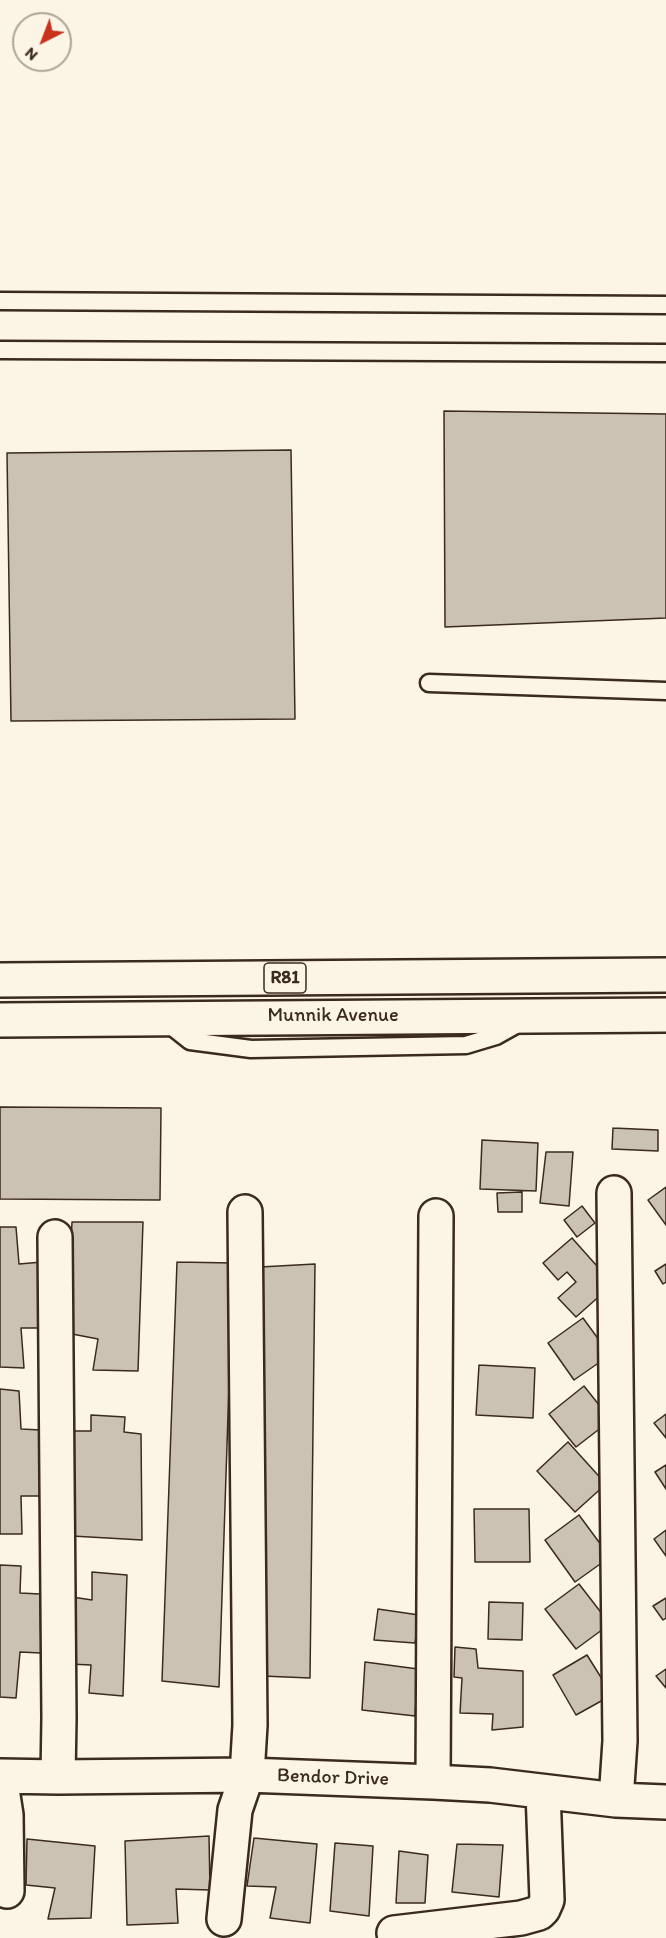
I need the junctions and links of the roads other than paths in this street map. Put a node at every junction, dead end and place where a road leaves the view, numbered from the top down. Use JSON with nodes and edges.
{"nodes":[{"id":1,"x":0,"y":301,"type":"edge"},
{"id":2,"x":666,"y":305,"type":"edge"},
{"id":3,"x":0,"y":350,"type":"edge"},
{"id":4,"x":666,"y":353,"type":"edge"},
{"id":5,"x":429,"y":683,"type":"dead end"},
{"id":6,"x":666,"y":691,"type":"edge"},
{"id":7,"x":666,"y":975,"type":"edge"},
{"id":8,"x":0,"y":980,"type":"edge"},
{"id":9,"x":666,"y":1015,"type":"edge"},
{"id":10,"x":0,"y":1020,"type":"edge"},
{"id":11,"x":614,"y":1193,"type":"dead end"},
{"id":12,"x":245,"y":1212,"type":"dead end"},
{"id":13,"x":436,"y":1216,"type":"dead end"},
{"id":14,"x":55,"y":1237,"type":"dead end"},
{"id":15,"x":248,"y":1775,"type":"junction"},
{"id":16,"x":0,"y":1776,"type":"edge"},
{"id":17,"x":58,"y":1777,"type":"junction"},
{"id":18,"x":433,"y":1782,"type":"junction"},
{"id":19,"x":543,"y":1792,"type":"junction"},
{"id":20,"x":616,"y":1800,"type":"junction"},
{"id":21,"x":666,"y":1802,"type":"edge"},
{"id":22,"x":7,"y":1891,"type":"dead end"},
{"id":23,"x":224,"y":1919,"type":"dead end"},
{"id":24,"x":394,"y":1933,"type":"dead end"}],
"edges":[{"from":1,"to":2,"type":"lane"},
{"from":3,"to":4,"type":"lane"},
{"from":5,"to":6,"type":"lane"},
{"from":7,"to":8,"type":"street","name":"Munnik Avenue","number":"R81"},
{"from":9,"to":10,"type":"street","name":"Munnik Avenue","number":"R81"},
{"from":11,"to":20,"type":"street"},
{"from":12,"to":15,"type":"street"},
{"from":13,"to":18,"type":"street"},
{"from":14,"to":17,"type":"street"},
{"from":15,"to":17,"type":"street","name":"Bendor Drive"},
{"from":15,"to":18,"type":"street","name":"Bendor Drive"},
{"from":15,"to":23,"type":"street"},
{"from":16,"to":17,"type":"street","name":"Bendor Drive"},
{"from":16,"to":22,"type":"street"},
{"from":18,"to":19,"type":"street","name":"Bendor Drive"},
{"from":19,"to":20,"type":"street","name":"Bendor Drive"},
{"from":19,"to":24,"type":"street"},
{"from":20,"to":21,"type":"street","name":"Bendor Drive"}]}
